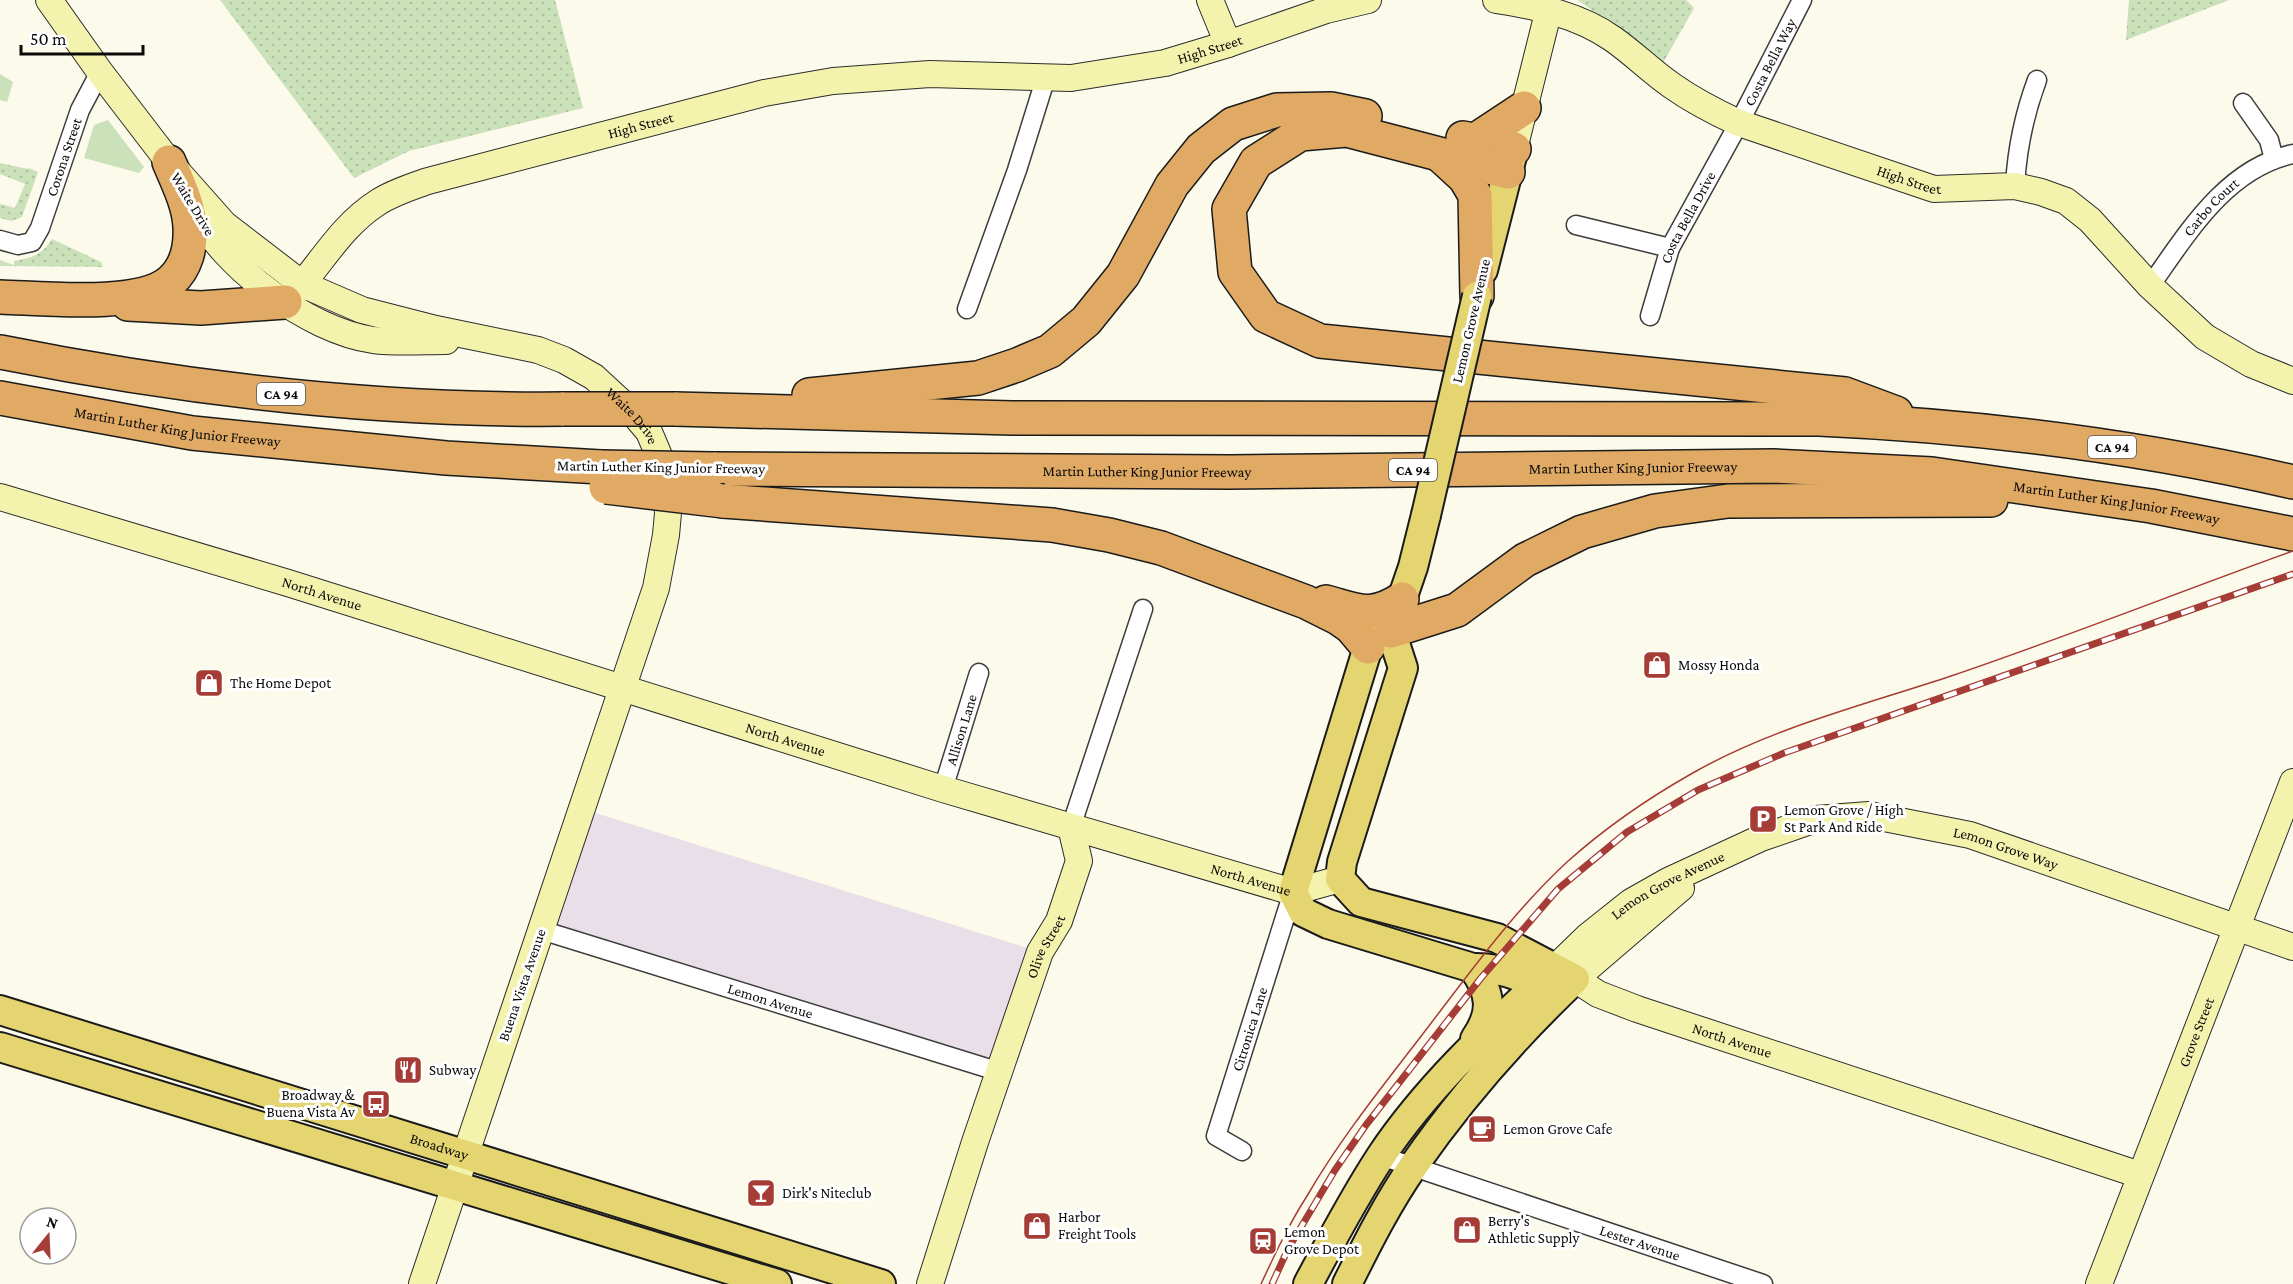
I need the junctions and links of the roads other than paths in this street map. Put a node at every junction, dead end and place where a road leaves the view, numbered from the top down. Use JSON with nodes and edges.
{"nodes":[{"id":1,"x":49,"y":0,"type":"edge"},
{"id":2,"x":1210,"y":0,"type":"edge"},
{"id":3,"x":1368,"y":0,"type":"edge"},
{"id":4,"x":1496,"y":0,"type":"edge"},
{"id":5,"x":1802,"y":0,"type":"edge"},
{"id":6,"x":1549,"y":9,"type":"junction"},
{"id":7,"x":1228,"y":44,"type":"junction"},
{"id":8,"x":100,"y":72,"type":"junction"},
{"id":9,"x":1046,"y":77,"type":"junction"},
{"id":10,"x":2037,"y":80,"type":"dead end"},
{"id":11,"x":2243,"y":103,"type":"dead end"},
{"id":12,"x":1524,"y":108,"type":"junction"},
{"id":13,"x":1739,"y":123,"type":"junction"},
{"id":14,"x":1474,"y":141,"type":"junction"},
{"id":15,"x":1438,"y":154,"type":"junction"},
{"id":16,"x":2293,"y":154,"type":"edge"},
{"id":17,"x":2274,"y":159,"type":"junction"},
{"id":18,"x":1511,"y":161,"type":"junction"},
{"id":19,"x":169,"y":162,"type":"junction"},
{"id":20,"x":2015,"y":186,"type":"junction"},
{"id":21,"x":1576,"y":225,"type":"dead end"},
{"id":22,"x":0,"y":240,"type":"edge"},
{"id":23,"x":1670,"y":248,"type":"junction"},
{"id":24,"x":2150,"y":286,"type":"junction"},
{"id":25,"x":294,"y":293,"type":"junction"},
{"id":26,"x":1477,"y":296,"type":"junction"},
{"id":27,"x":0,"y":297,"type":"edge"},
{"id":28,"x":72,"y":300,"type":"junction"},
{"id":29,"x":967,"y":309,"type":"dead end"},
{"id":30,"x":1650,"y":316,"type":"dead end"},
{"id":31,"x":0,"y":352,"type":"edge"},
{"id":32,"x":2293,"y":381,"type":"edge"},
{"id":33,"x":0,"y":398,"type":"edge"},
{"id":34,"x":675,"y":409,"type":"junction"},
{"id":35,"x":1928,"y":426,"type":"junction"},
{"id":36,"x":604,"y":477,"type":"junction"},
{"id":37,"x":2293,"y":482,"type":"edge"},
{"id":38,"x":0,"y":497,"type":"edge"},
{"id":39,"x":2110,"y":501,"type":"junction"},
{"id":40,"x":2293,"y":534,"type":"edge"},
{"id":41,"x":1402,"y":599,"type":"junction"},
{"id":42,"x":1306,"y":602,"type":"junction"},
{"id":43,"x":1143,"y":609,"type":"dead end"},
{"id":44,"x":1380,"y":639,"type":"junction"},
{"id":45,"x":979,"y":673,"type":"dead end"},
{"id":46,"x":622,"y":687,"type":"junction"},
{"id":47,"x":1344,"y":724,"type":"junction"},
{"id":48,"x":1375,"y":756,"type":"junction"},
{"id":49,"x":2293,"y":782,"type":"edge"},
{"id":50,"x":943,"y":789,"type":"junction"},
{"id":51,"x":1071,"y":827,"type":"junction"},
{"id":52,"x":1714,"y":861,"type":"joint"},
{"id":53,"x":1340,"y":879,"type":"junction"},
{"id":54,"x":1293,"y":892,"type":"junction"},
{"id":55,"x":2235,"y":927,"type":"junction"},
{"id":56,"x":541,"y":930,"type":"junction"},
{"id":57,"x":2293,"y":947,"type":"edge"},
{"id":58,"x":1473,"y":968,"type":"junction"},
{"id":59,"x":1556,"y":982,"type":"junction"},
{"id":60,"x":0,"y":1010,"type":"edge"},
{"id":61,"x":0,"y":1047,"type":"edge"},
{"id":62,"x":1461,"y":1057,"type":"junction"},
{"id":63,"x":1000,"y":1072,"type":"junction"},
{"id":64,"x":1242,"y":1151,"type":"dead end"},
{"id":65,"x":466,"y":1154,"type":"junction"},
{"id":66,"x":1381,"y":1156,"type":"junction"},
{"id":67,"x":1413,"y":1166,"type":"junction"},
{"id":68,"x":2140,"y":1175,"type":"junction"},
{"id":69,"x":455,"y":1185,"type":"junction"},
{"id":70,"x":422,"y":1284,"type":"edge"},
{"id":71,"x":777,"y":1284,"type":"edge"},
{"id":72,"x":880,"y":1284,"type":"edge"},
{"id":73,"x":930,"y":1284,"type":"edge"},
{"id":74,"x":1308,"y":1284,"type":"edge"},
{"id":75,"x":1347,"y":1284,"type":"edge"},
{"id":76,"x":1763,"y":1284,"type":"edge"},
{"id":77,"x":2099,"y":1284,"type":"edge"}],
"edges":[{"from":1,"to":8,"type":"main road","name":"Waite Drive"},
{"from":2,"to":7,"type":"main road"},
{"from":3,"to":7,"type":"main road","name":"High Street"},
{"from":4,"to":6,"type":"main road","name":"High Street"},
{"from":5,"to":13,"type":"street","name":"Costa Bella Way"},
{"from":6,"to":12,"type":"main road","name":"Lemon Grove Avenue"},
{"from":6,"to":13,"type":"main road","name":"High Street"},
{"from":7,"to":9,"type":"main road","name":"High Street"},
{"from":8,"to":19,"type":"main road","name":"Waite Drive"},
{"from":8,"to":22,"type":"street","name":"Corona Street"},
{"from":9,"to":25,"type":"main road","name":"High Street"},
{"from":9,"to":29,"type":"street"},
{"from":10,"to":20,"type":"street"},
{"from":11,"to":17,"type":"street"},
{"from":12,"to":14,"type":"highway"},
{"from":12,"to":18,"type":"main road","name":"Lemon Grove Avenue"},
{"from":13,"to":20,"type":"main road","name":"High Street"},
{"from":13,"to":23,"type":"street","name":"Costa Bella Drive"},
{"from":14,"to":18,"type":"highway"},
{"from":14,"to":34,"type":"highway"},
{"from":15,"to":18,"type":"highway"},
{"from":15,"to":26,"type":"highway"},
{"from":15,"to":35,"type":"highway"},
{"from":16,"to":17,"type":"street","name":"Carbo Court"},
{"from":17,"to":24,"type":"street","name":"Carbo Court"},
{"from":18,"to":26,"type":"main road","name":"Lemon Grove Avenue"},
{"from":19,"to":25,"type":"main road","name":"Waite Drive"},
{"from":19,"to":28,"type":"highway"},
{"from":20,"to":24,"type":"main road","name":"High Street"},
{"from":21,"to":23,"type":"street"},
{"from":23,"to":30,"type":"street","name":"Costa Bella Drive"},
{"from":24,"to":32,"type":"main road","name":"High Street"},
{"from":25,"to":28,"type":"highway"},
{"from":25,"to":46,"type":"main road","name":"Waite Drive"},
{"from":26,"to":41,"type":"main road","name":"Lemon Grove Avenue","bridge":true},
{"from":27,"to":28,"type":"highway"},
{"from":31,"to":34,"type":"highway","number":"CA 94","bridge":true},
{"from":33,"to":36,"type":"highway","name":"Martin Luther King Junior Freeway"},
{"from":34,"to":35,"type":"highway","number":"CA 94"},
{"from":35,"to":37,"type":"highway","number":"CA 94"},
{"from":36,"to":39,"type":"highway","name":"Martin Luther King Junior Freeway","number":"CA 94","bridge":true},
{"from":36,"to":42,"type":"highway","bridge":true},
{"from":38,"to":46,"type":"main road","name":"North Avenue"},
{"from":39,"to":40,"type":"highway","name":"Martin Luther King Junior Freeway","number":"CA 94"},
{"from":39,"to":44,"type":"highway"},
{"from":41,"to":42,"type":"highway"},
{"from":41,"to":44,"type":"main road","name":"Lemon Grove Avenue"},
{"from":42,"to":44,"type":"highway"},
{"from":43,"to":51,"type":"street"},
{"from":44,"to":47,"type":"main road","name":"Lemon Grove Avenue"},
{"from":44,"to":48,"type":"main road"},
{"from":45,"to":50,"type":"street","name":"Allison Lane"},
{"from":46,"to":50,"type":"main road","name":"North Avenue"},
{"from":46,"to":56,"type":"main road","name":"Buena Vista Avenue"},
{"from":47,"to":48,"type":"main road"},
{"from":47,"to":54,"type":"main road","name":"Lemon Grove Avenue"},
{"from":48,"to":53,"type":"main road"},
{"from":49,"to":55,"type":"main road","name":"Grove Street"},
{"from":50,"to":51,"type":"main road","name":"North Avenue"},
{"from":51,"to":54,"type":"main road","name":"North Avenue"},
{"from":51,"to":63,"type":"main road","name":"Olive Street"},
{"from":52,"to":55,"type":"main road","name":"Lemon Grove Way"},
{"from":52,"to":59,"type":"main road","name":"Lemon Grove Avenue"},
{"from":53,"to":54,"type":"main road"},
{"from":53,"to":59,"type":"main road","name":"North Avenue"},
{"from":54,"to":58,"type":"main road","name":"North Avenue"},
{"from":54,"to":64,"type":"street","name":"Citronica Lane"},
{"from":55,"to":57,"type":"main road","name":"Lemon Grove Way"},
{"from":55,"to":68,"type":"main road","name":"Grove Street"},
{"from":56,"to":63,"type":"street","name":"Lemon Avenue"},
{"from":56,"to":65,"type":"main road","name":"Buena Vista Avenue"},
{"from":58,"to":59,"type":"main road","name":"North Avenue"},
{"from":58,"to":62,"type":"main road"},
{"from":59,"to":62,"type":"main road","name":"Lemon Grove Avenue"},
{"from":59,"to":67,"type":"main road","name":"Lemon Grove Avenue"},
{"from":59,"to":68,"type":"main road","name":"North Avenue"},
{"from":60,"to":65,"type":"main road","name":"Broadway"},
{"from":61,"to":69,"type":"main road"},
{"from":62,"to":66,"type":"main road","name":"Lemon Grove Avenue"},
{"from":63,"to":73,"type":"main road","name":"Olive Street"},
{"from":65,"to":69,"type":"main road","name":"Buena Vista Avenue"},
{"from":65,"to":72,"type":"main road","name":"Broadway"},
{"from":66,"to":67,"type":"street","name":"Lester Avenue"},
{"from":66,"to":74,"type":"main road","name":"Lemon Grove Avenue"},
{"from":67,"to":75,"type":"main road","name":"Lemon Grove Avenue"},
{"from":67,"to":76,"type":"street","name":"Lester Avenue"},
{"from":68,"to":77,"type":"main road","name":"Grove Street"},
{"from":69,"to":70,"type":"main road","name":"Buena Vista Avenue"},
{"from":69,"to":71,"type":"main road"}]}
